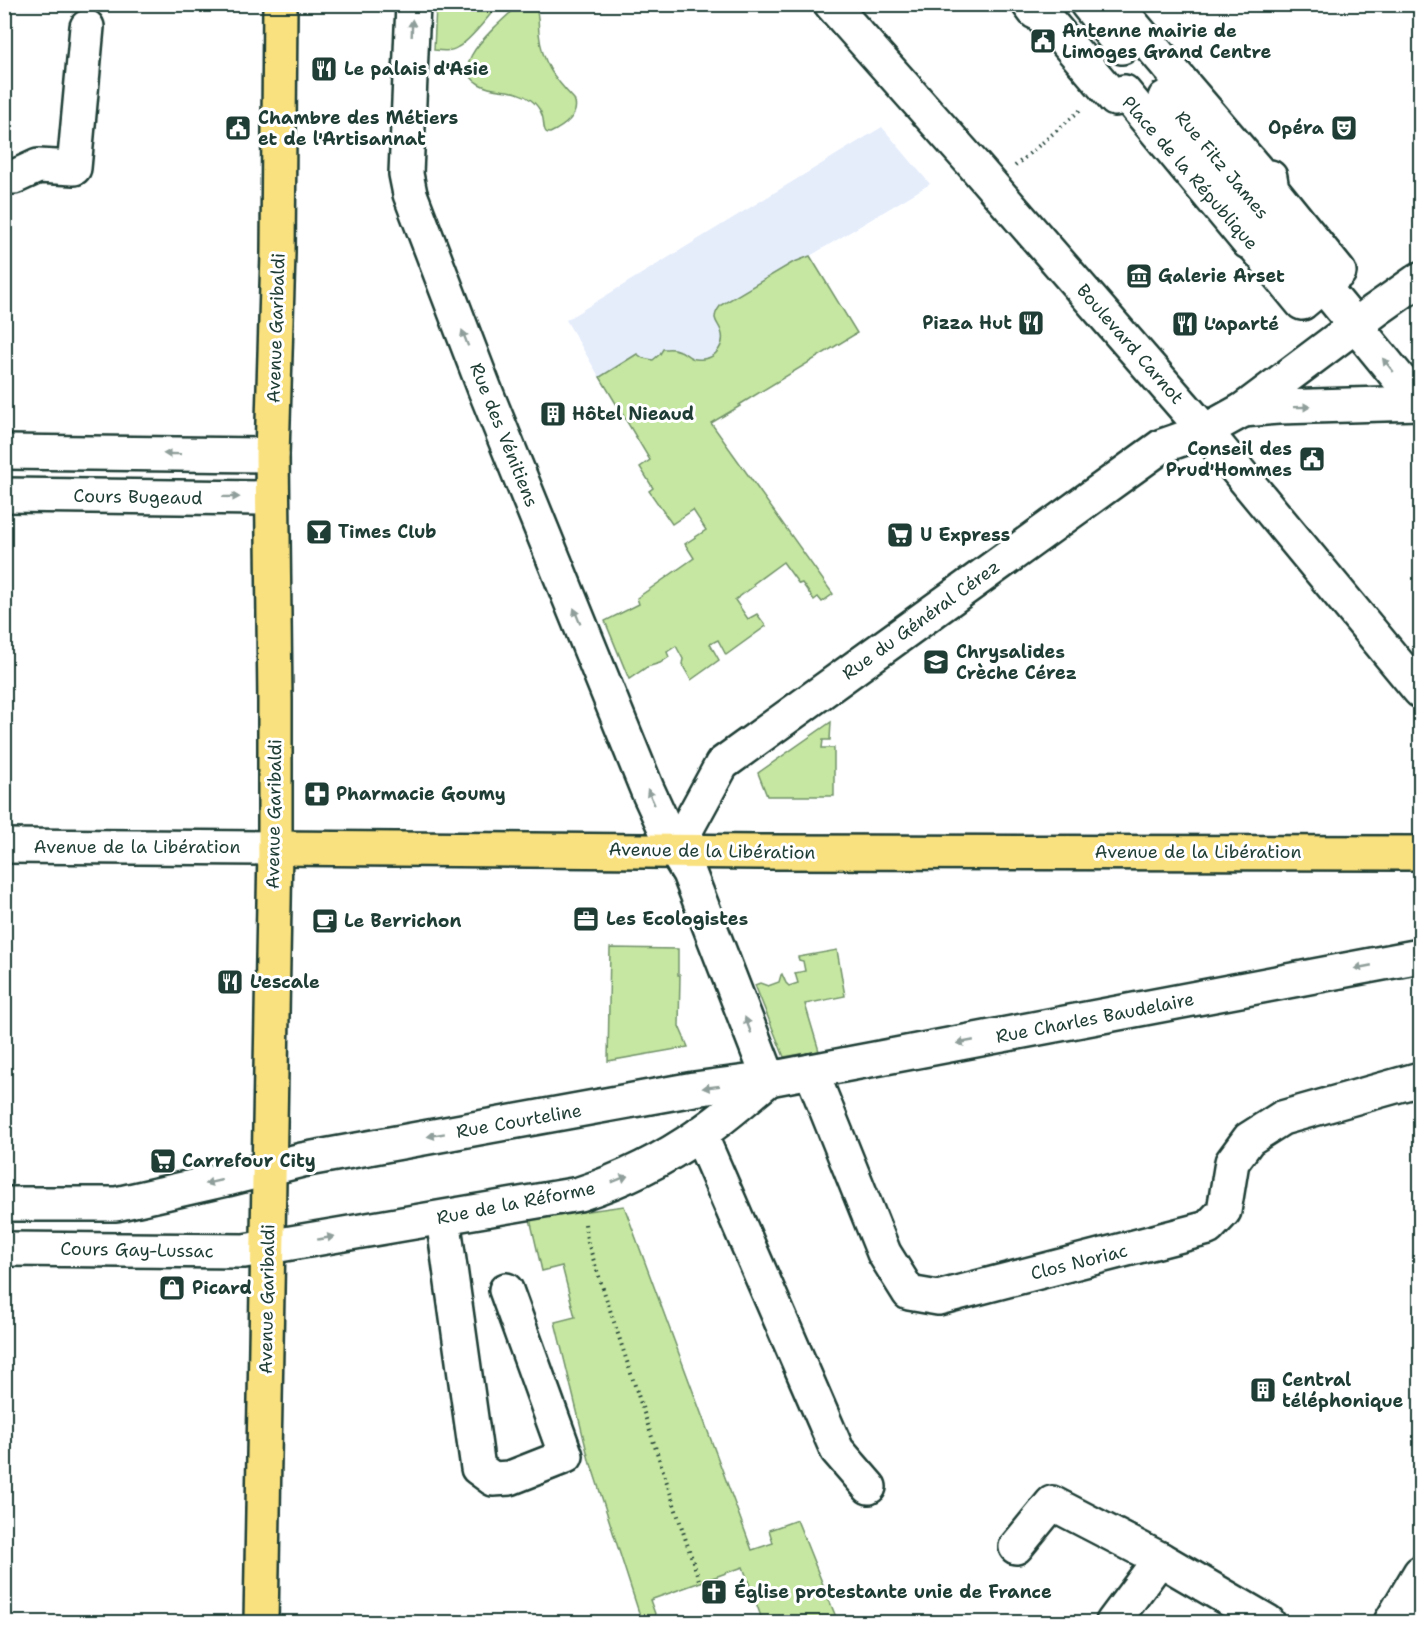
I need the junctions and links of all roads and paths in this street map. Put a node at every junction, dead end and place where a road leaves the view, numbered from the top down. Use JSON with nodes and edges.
{"nodes":[{"id":1,"x":280,"y":4,"type":"edge"},
{"id":2,"x":413,"y":4,"type":"edge"},
{"id":3,"x":831,"y":4,"type":"edge"},
{"id":4,"x":1029,"y":4,"type":"edge"},
{"id":5,"x":1087,"y":4,"type":"edge"},
{"id":6,"x":1115,"y":4,"type":"edge"},
{"id":7,"x":87,"y":27,"type":"dead end"},
{"id":8,"x":1106,"y":88,"type":"junction"},
{"id":9,"x":1015,"y":166,"type":"dead end"},
{"id":10,"x":9,"y":176,"type":"edge"},
{"id":11,"x":1420,"y":279,"type":"edge"},
{"id":12,"x":1323,"y":286,"type":"junction"},
{"id":13,"x":1356,"y":326,"type":"junction"},
{"id":14,"x":1420,"y":403,"type":"edge"},
{"id":15,"x":1244,"y":410,"type":"junction"},
{"id":16,"x":1205,"y":431,"type":"junction"},
{"id":17,"x":4,"y":452,"type":"edge"},
{"id":18,"x":272,"y":455,"type":"junction"},
{"id":19,"x":4,"y":495,"type":"edge"},
{"id":20,"x":272,"y":498,"type":"junction"},
{"id":21,"x":1420,"y":691,"type":"edge"},
{"id":22,"x":4,"y":846,"type":"edge"},
{"id":23,"x":275,"y":848,"type":"junction"},
{"id":24,"x":675,"y":850,"type":"junction"},
{"id":25,"x":1420,"y":853,"type":"edge"},
{"id":26,"x":1420,"y":956,"type":"edge"},
{"id":27,"x":811,"y":1071,"type":"junction"},
{"id":28,"x":769,"y":1079,"type":"junction"},
{"id":29,"x":1420,"y":1079,"type":"edge"},
{"id":30,"x":700,"y":1134,"type":"junction"},
{"id":31,"x":269,"y":1168,"type":"junction"},
{"id":32,"x":579,"y":1194,"type":"junction"},
{"id":33,"x":4,"y":1204,"type":"edge"},
{"id":34,"x":443,"y":1218,"type":"junction"},
{"id":35,"x":268,"y":1247,"type":"junction"},
{"id":36,"x":4,"y":1249,"type":"edge"},
{"id":37,"x":506,"y":1290,"type":"dead end"},
{"id":38,"x":869,"y":1487,"type":"dead end"},
{"id":39,"x":1016,"y":1547,"type":"dead end"},
{"id":40,"x":1160,"y":1559,"type":"junction"},
{"id":41,"x":1420,"y":1573,"type":"edge"},
{"id":42,"x":700,"y":1582,"type":"dead end"},
{"id":43,"x":261,"y":1623,"type":"edge"},
{"id":44,"x":1113,"y":1623,"type":"edge"},
{"id":45,"x":1268,"y":1623,"type":"edge"},
{"id":46,"x":1391,"y":1623,"type":"edge"}],
"edges":[{"from":1,"to":18,"type":"main road","name":"Avenue Garibaldi"},
{"from":24,"to":2,"type":"street","name":"Rue des Vénitiens","one_way":true},
{"from":3,"to":16,"type":"street","name":"Boulevard Carnot"},
{"from":4,"to":8,"type":"street","name":"Place de la République"},
{"from":5,"to":12,"type":"street","name":"Rue Fitz James"},
{"from":6,"to":12,"type":"street"},
{"from":7,"to":10,"type":"street"},
{"from":8,"to":9,"type":"path"},
{"from":8,"to":12,"type":"street","name":"Place de la République"},
{"from":11,"to":13,"type":"street"},
{"from":12,"to":13,"type":"street","name":"Rue Fitz James"},
{"from":14,"to":13,"type":"street","name":"Rue Fitz James","one_way":true},
{"from":13,"to":15,"type":"street"},
{"from":15,"to":14,"type":"street","one_way":true},
{"from":15,"to":16,"type":"street","name":"Rue du Général Cérez"},
{"from":16,"to":21,"type":"street","name":"Boulevard Carnot"},
{"from":16,"to":24,"type":"street","name":"Rue du Général Cérez"},
{"from":18,"to":17,"type":"street","one_way":true},
{"from":18,"to":20,"type":"main road","name":"Avenue Garibaldi"},
{"from":19,"to":20,"type":"street","name":"Cours Bugeaud","one_way":true},
{"from":20,"to":23,"type":"main road","name":"Avenue Garibaldi"},
{"from":22,"to":23,"type":"street","name":"Avenue de la Libération"},
{"from":23,"to":24,"type":"main road","name":"Avenue de la Libération"},
{"from":23,"to":31,"type":"main road","name":"Avenue Garibaldi"},
{"from":24,"to":25,"type":"main road","name":"Avenue de la Libération"},
{"from":28,"to":24,"type":"street","name":"Rue des Vénitiens","one_way":true},
{"from":26,"to":27,"type":"street","name":"Rue Charles Baudelaire","one_way":true},
{"from":27,"to":28,"type":"street","name":"Rue Charles Baudelaire"},
{"from":27,"to":29,"type":"street","name":"Clos Noriac"},
{"from":28,"to":30,"type":"street","name":"Rue de la Réforme"},
{"from":28,"to":31,"type":"street","name":"Rue Courteline","one_way":true},
{"from":32,"to":30,"type":"street","name":"Rue de la Réforme","one_way":true},
{"from":30,"to":38,"type":"street"},
{"from":31,"to":33,"type":"street","one_way":true},
{"from":31,"to":35,"type":"main road","name":"Avenue Garibaldi"},
{"from":32,"to":34,"type":"street","name":"Rue de la Réforme"},
{"from":32,"to":42,"type":"path"},
{"from":35,"to":34,"type":"street","name":"Rue de la Réforme","one_way":true},
{"from":34,"to":37,"type":"street"},
{"from":35,"to":36,"type":"street","name":"Cours Gay-Lussac"},
{"from":35,"to":43,"type":"main road","name":"Avenue Garibaldi"},
{"from":39,"to":40,"type":"street"},
{"from":40,"to":44,"type":"street"},
{"from":40,"to":45,"type":"street"},
{"from":41,"to":46,"type":"street"}]}
